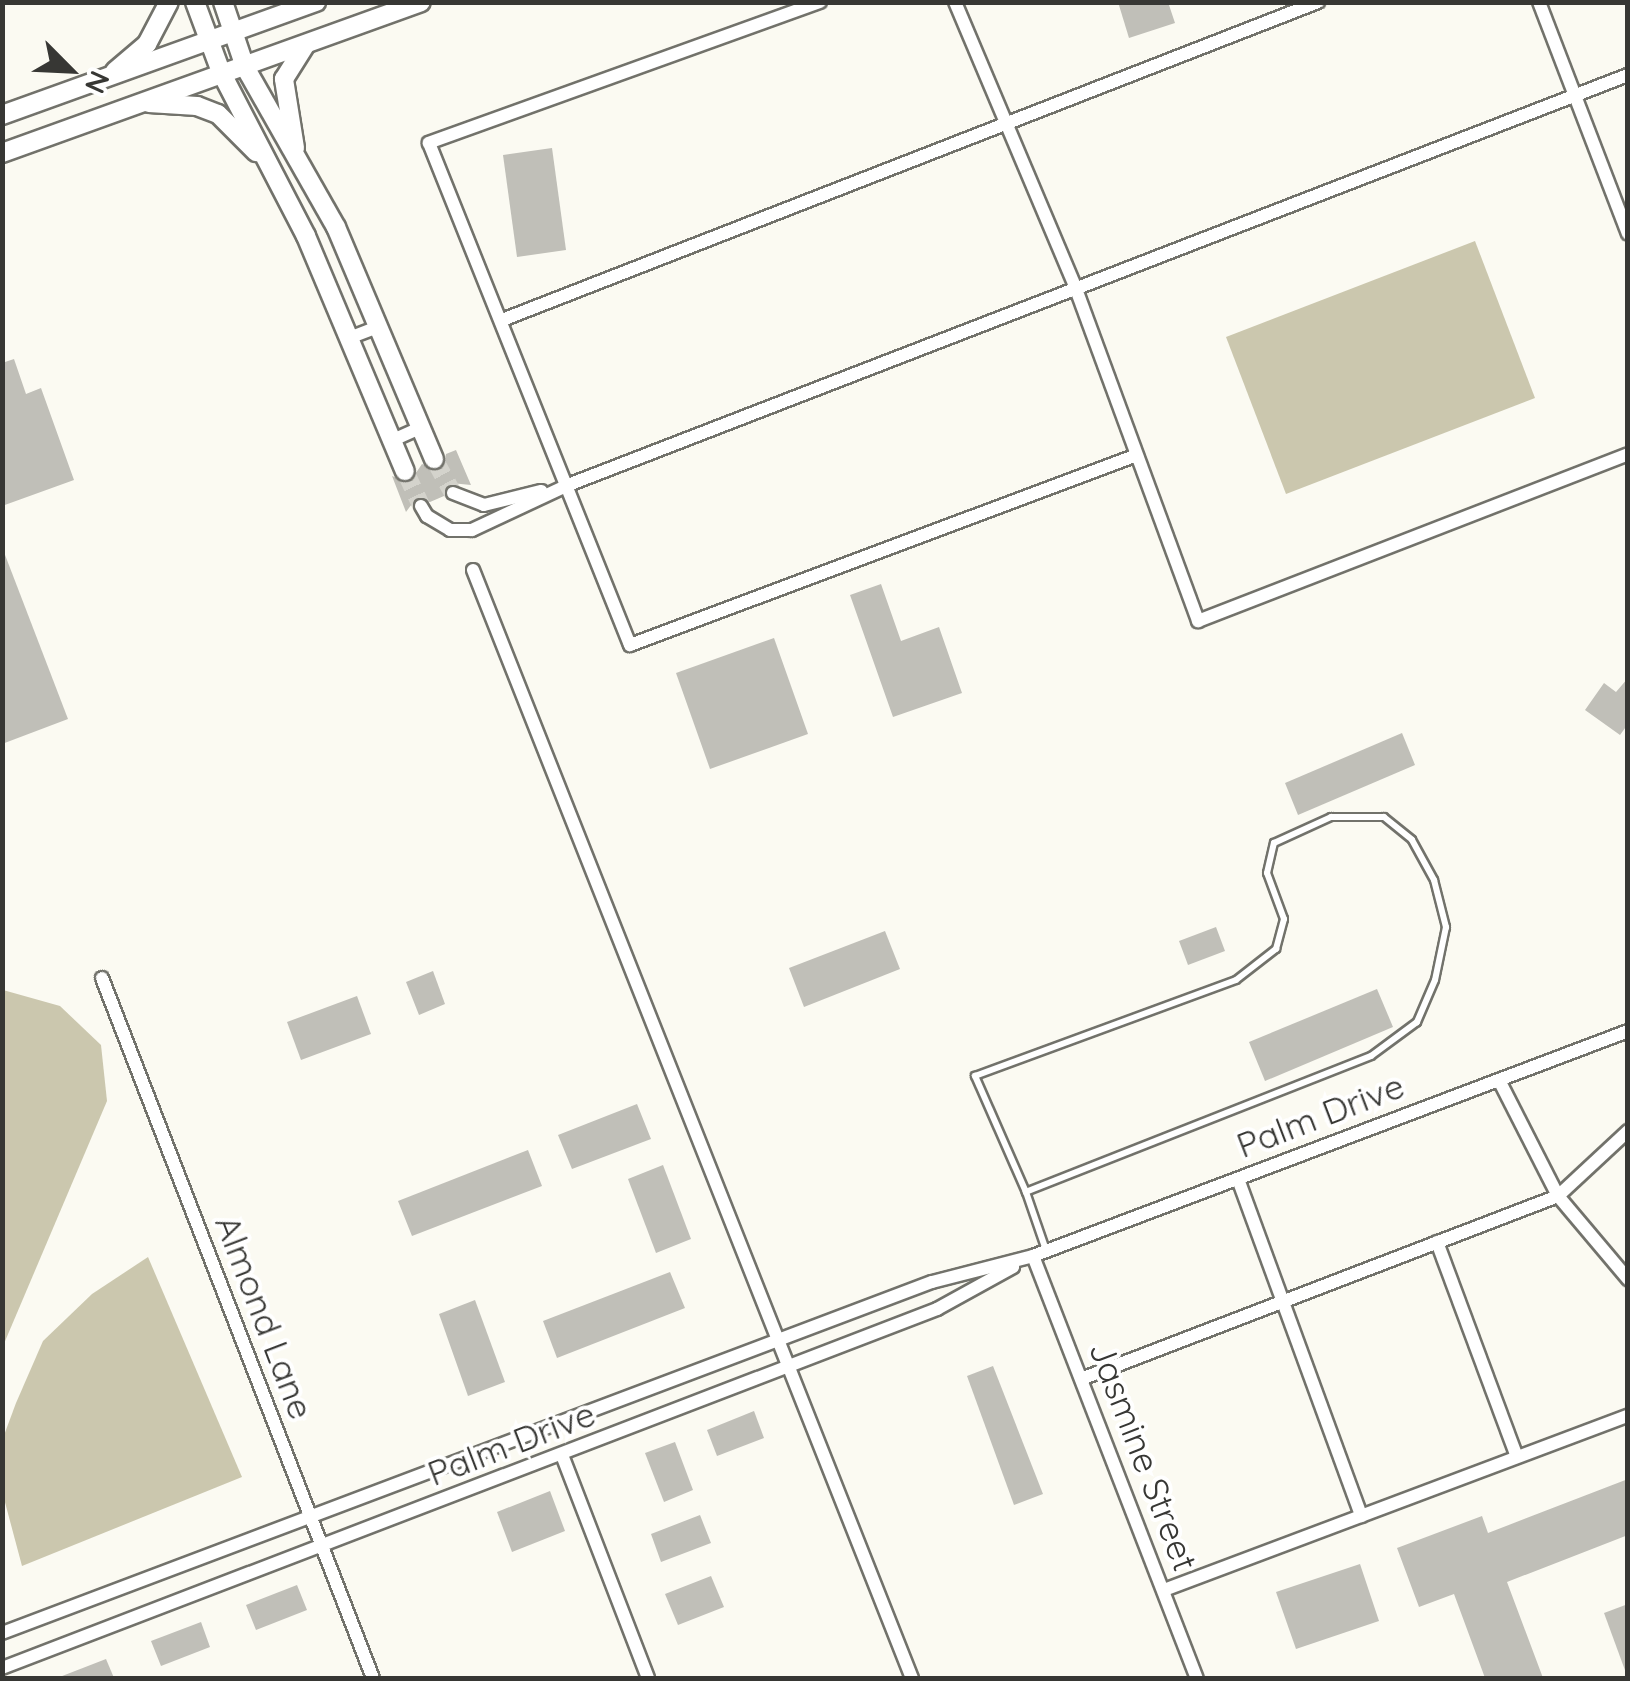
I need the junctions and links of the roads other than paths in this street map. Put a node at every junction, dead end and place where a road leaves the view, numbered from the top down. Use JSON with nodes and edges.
{"nodes":[{"id":1,"x":169,"y":2,"type":"edge"},
{"id":2,"x":196,"y":2,"type":"edge"},
{"id":3,"x":222,"y":2,"type":"edge"},
{"id":4,"x":316,"y":2,"type":"edge"},
{"id":5,"x":421,"y":2,"type":"edge"},
{"id":6,"x":820,"y":2,"type":"edge"},
{"id":7,"x":955,"y":2,"type":"edge"},
{"id":8,"x":1318,"y":2,"type":"edge"},
{"id":9,"x":1540,"y":2,"type":"edge"},
{"id":10,"x":233,"y":33,"type":"junction"},
{"id":11,"x":210,"y":41,"type":"junction"},
{"id":12,"x":306,"y":44,"type":"junction"},
{"id":13,"x":245,"y":67,"type":"junction"},
{"id":14,"x":221,"y":72,"type":"junction"},
{"id":15,"x":1628,"y":75,"type":"edge"},
{"id":16,"x":104,"y":80,"type":"junction"},
{"id":17,"x":1576,"y":95,"type":"junction"},
{"id":18,"x":139,"y":102,"type":"junction"},
{"id":19,"x":2,"y":115,"type":"edge"},
{"id":20,"x":1004,"y":123,"type":"junction"},
{"id":21,"x":2,"y":153,"type":"edge"},
{"id":22,"x":296,"y":158,"type":"junction"},
{"id":23,"x":268,"y":164,"type":"junction"},
{"id":24,"x":1628,"y":234,"type":"edge"},
{"id":25,"x":1076,"y":289,"type":"junction"},
{"id":26,"x":502,"y":320,"type":"junction"},
{"id":27,"x":378,"y":326,"type":"junction"},
{"id":28,"x":350,"y":338,"type":"junction"},
{"id":29,"x":420,"y":428,"type":"junction"},
{"id":30,"x":393,"y":440,"type":"junction"},
{"id":31,"x":1628,"y":454,"type":"edge"},
{"id":32,"x":1137,"y":455,"type":"junction"},
{"id":33,"x":434,"y":459,"type":"tunnel mouth"},
{"id":34,"x":405,"y":471,"type":"tunnel mouth"},
{"id":35,"x":568,"y":485,"type":"junction"},
{"id":36,"x":453,"y":492,"type":"dead end"},
{"id":37,"x":421,"y":506,"type":"tunnel mouth"},
{"id":38,"x":473,"y":570,"type":"dead end"},
{"id":39,"x":102,"y":978,"type":"dead end"},
{"id":40,"x":1628,"y":1031,"type":"edge"},
{"id":41,"x":1498,"y":1080,"type":"junction"},
{"id":42,"x":1628,"y":1131,"type":"edge"},
{"id":43,"x":1238,"y":1178,"type":"junction"},
{"id":44,"x":1026,"y":1192,"type":"junction"},
{"id":45,"x":1558,"y":1196,"type":"junction"},
{"id":46,"x":1437,"y":1242,"type":"junction"},
{"id":47,"x":1040,"y":1253,"type":"junction"},
{"id":48,"x":1628,"y":1279,"type":"edge"},
{"id":49,"x":1282,"y":1302,"type":"junction"},
{"id":50,"x":776,"y":1342,"type":"junction"},
{"id":51,"x":791,"y":1366,"type":"junction"},
{"id":52,"x":1081,"y":1379,"type":"junction"},
{"id":53,"x":1628,"y":1416,"type":"edge"},
{"id":54,"x":562,"y":1455,"type":"junction"},
{"id":55,"x":1518,"y":1457,"type":"junction"},
{"id":56,"x":1361,"y":1516,"type":"junction"},
{"id":57,"x":311,"y":1520,"type":"junction"},
{"id":58,"x":323,"y":1548,"type":"junction"},
{"id":59,"x":1164,"y":1590,"type":"junction"},
{"id":60,"x":2,"y":1633,"type":"edge"},
{"id":61,"x":2,"y":1668,"type":"edge"},
{"id":62,"x":373,"y":1678,"type":"edge"},
{"id":63,"x":648,"y":1678,"type":"edge"},
{"id":64,"x":912,"y":1678,"type":"edge"},
{"id":65,"x":1197,"y":1678,"type":"edge"}],
"edges":[{"from":1,"to":16,"type":"main road"},
{"from":2,"to":11,"type":"main road"},
{"from":3,"to":10,"type":"main road"},
{"from":4,"to":10,"type":"main road"},
{"from":5,"to":12,"type":"main road"},
{"from":6,"to":26,"type":"street"},
{"from":7,"to":20,"type":"street"},
{"from":8,"to":20,"type":"street"},
{"from":9,"to":17,"type":"street"},
{"from":10,"to":11,"type":"main road"},
{"from":10,"to":13,"type":"main road"},
{"from":11,"to":14,"type":"main road"},
{"from":11,"to":16,"type":"main road"},
{"from":12,"to":13,"type":"main road"},
{"from":12,"to":22,"type":"main road"},
{"from":13,"to":14,"type":"main road"},
{"from":13,"to":22,"type":"main road"},
{"from":14,"to":18,"type":"main road"},
{"from":14,"to":23,"type":"main road"},
{"from":15,"to":17,"type":"street"},
{"from":16,"to":19,"type":"main road"},
{"from":17,"to":24,"type":"street"},
{"from":17,"to":25,"type":"street"},
{"from":18,"to":21,"type":"main road"},
{"from":18,"to":23,"type":"main road"},
{"from":20,"to":25,"type":"street"},
{"from":20,"to":26,"type":"street"},
{"from":22,"to":27,"type":"main road"},
{"from":23,"to":28,"type":"main road"},
{"from":25,"to":32,"type":"street"},
{"from":25,"to":35,"type":"street"},
{"from":26,"to":35,"type":"street"},
{"from":27,"to":28,"type":"street"},
{"from":27,"to":29,"type":"main road"},
{"from":28,"to":30,"type":"main road"},
{"from":29,"to":30,"type":"street"},
{"from":29,"to":33,"type":"main road"},
{"from":30,"to":34,"type":"main road"},
{"from":31,"to":32,"type":"street"},
{"from":32,"to":35,"type":"street"},
{"from":35,"to":36,"type":"street"},
{"from":35,"to":37,"type":"street"},
{"from":38,"to":50,"type":"street"},
{"from":39,"to":57,"type":"street","name":"Almond Lane"},
{"from":40,"to":41,"type":"street","name":"Palm Drive"},
{"from":41,"to":43,"type":"street","name":"Palm Drive"},
{"from":41,"to":45,"type":"street"},
{"from":42,"to":45,"type":"street"},
{"from":43,"to":47,"type":"street","name":"Palm Drive"},
{"from":43,"to":49,"type":"street"},
{"from":44,"to":44,"type":"lane"},
{"from":44,"to":47,"type":"lane"},
{"from":45,"to":46,"type":"street"},
{"from":45,"to":48,"type":"street"},
{"from":46,"to":49,"type":"street"},
{"from":46,"to":55,"type":"street"},
{"from":47,"to":50,"type":"street","name":"Palm Drive"},
{"from":47,"to":51,"type":"street","name":"Palm Drive"},
{"from":47,"to":52,"type":"street","name":"Jasmine Street"},
{"from":49,"to":52,"type":"street"},
{"from":49,"to":56,"type":"street"},
{"from":50,"to":51,"type":"street"},
{"from":50,"to":57,"type":"street","name":"Palm Drive"},
{"from":51,"to":54,"type":"street","name":"Palm Drive"},
{"from":51,"to":64,"type":"street"},
{"from":52,"to":59,"type":"street","name":"Jasmine Street"},
{"from":53,"to":55,"type":"street"},
{"from":54,"to":58,"type":"street","name":"Palm Drive"},
{"from":54,"to":63,"type":"street"},
{"from":55,"to":56,"type":"street"},
{"from":56,"to":59,"type":"street"},
{"from":57,"to":58,"type":"street","name":"Almond Lane"},
{"from":57,"to":60,"type":"street","name":"Palm Drive"},
{"from":58,"to":61,"type":"street","name":"Palm Drive"},
{"from":58,"to":62,"type":"street","name":"Almond Lane"},
{"from":59,"to":65,"type":"street","name":"Jasmine Street"}]}
